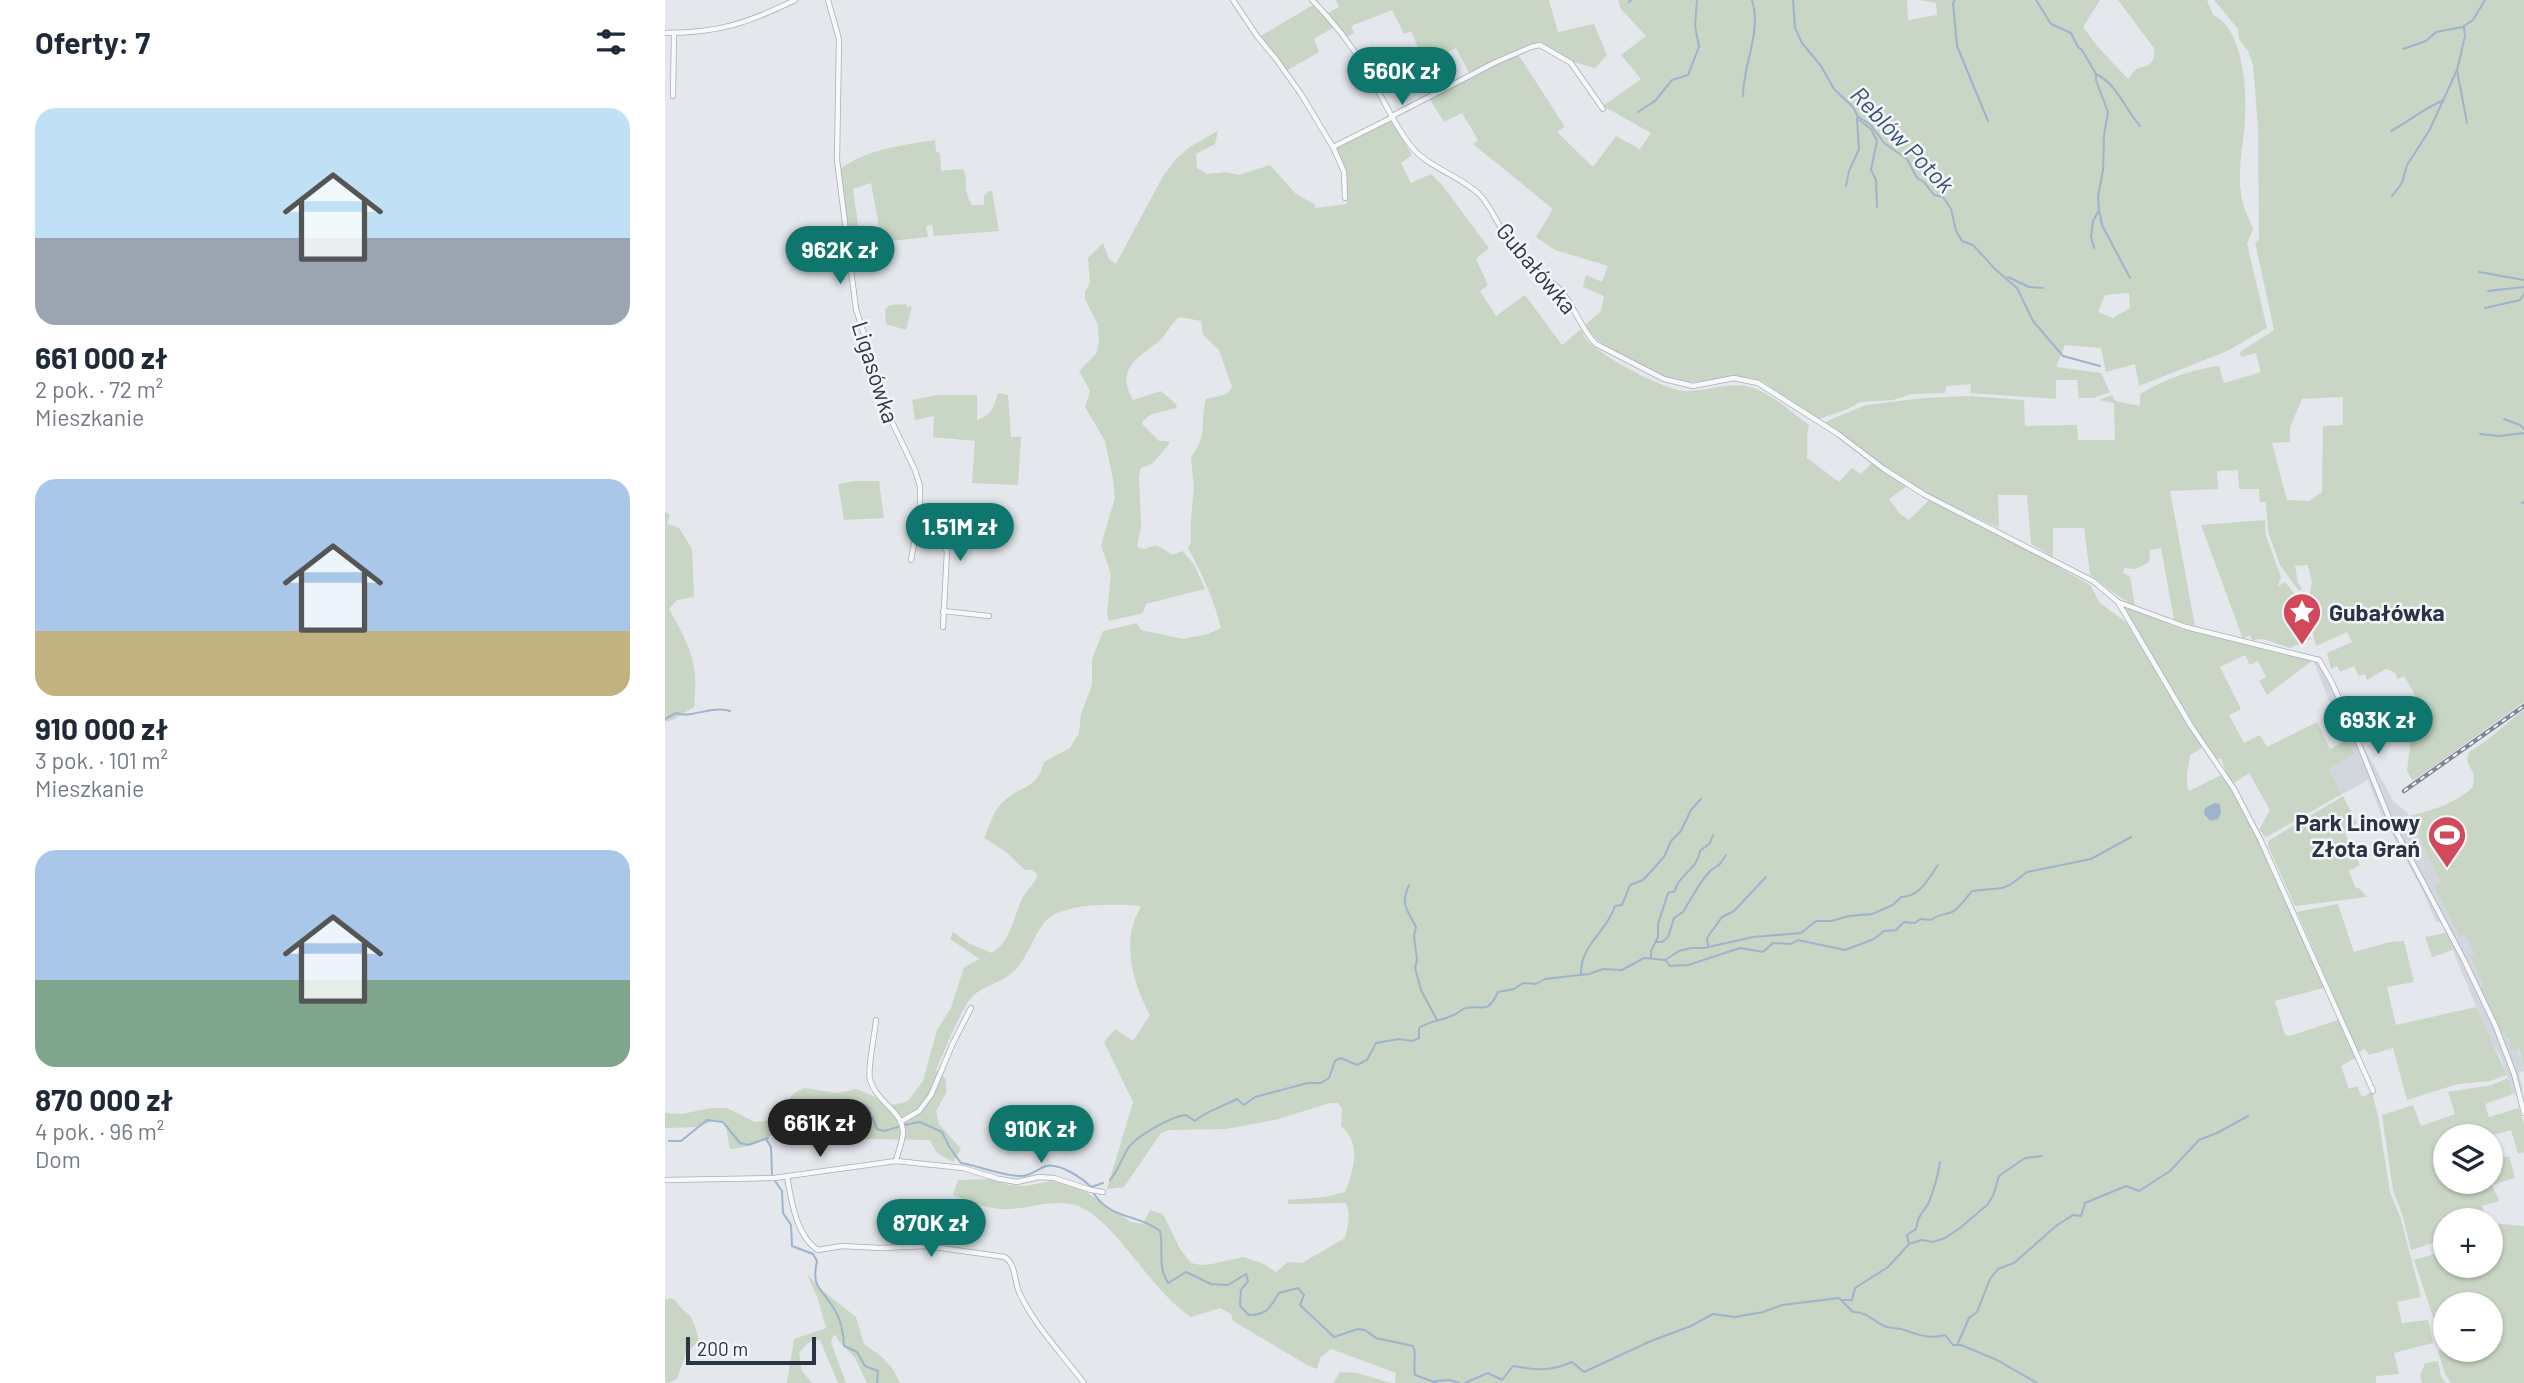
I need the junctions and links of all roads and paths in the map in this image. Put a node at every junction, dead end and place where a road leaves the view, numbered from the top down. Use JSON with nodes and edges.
{"nodes":[{"id":1,"x":794,"y":0,"type":"edge"},
{"id":2,"x":828,"y":0,"type":"edge"},
{"id":3,"x":1233,"y":0,"type":"edge"},
{"id":4,"x":1312,"y":0,"type":"edge"},
{"id":5,"x":665,"y":33,"type":"edge"},
{"id":6,"x":674,"y":33,"type":"junction"},
{"id":7,"x":673,"y":96,"type":"dead end"},
{"id":8,"x":1603,"y":108,"type":"dead end"},
{"id":9,"x":1392,"y":117,"type":"junction"},
{"id":10,"x":1333,"y":148,"type":"junction"},
{"id":11,"x":1345,"y":198,"type":"dead end"},
{"id":12,"x":916,"y":531,"type":"junction"},
{"id":13,"x":911,"y":560,"type":"dead end"},
{"id":14,"x":2118,"y":601,"type":"junction"},
{"id":15,"x":943,"y":611,"type":"junction"},
{"id":16,"x":989,"y":615,"type":"dead end"},
{"id":17,"x":943,"y":627,"type":"dead end"},
{"id":18,"x":971,"y":1008,"type":"dead end"},
{"id":19,"x":876,"y":1020,"type":"dead end"},
{"id":20,"x":2373,"y":1091,"type":"dead end"},
{"id":21,"x":2524,"y":1113,"type":"edge"},
{"id":22,"x":899,"y":1122,"type":"junction"},
{"id":23,"x":896,"y":1161,"type":"junction"},
{"id":24,"x":787,"y":1176,"type":"junction"},
{"id":25,"x":665,"y":1180,"type":"edge"},
{"id":26,"x":1103,"y":1192,"type":"dead end"},
{"id":27,"x":1084,"y":1383,"type":"edge"}],
"edges":[{"from":1,"to":6,"type":"street"},
{"from":2,"to":12,"type":"street","name":"Ligasówka"},
{"from":3,"to":10,"type":"street"},
{"from":4,"to":9,"type":"street","name":"Gubałówka"},
{"from":5,"to":6,"type":"street"},
{"from":6,"to":7,"type":"street"},
{"from":8,"to":9,"type":"street"},
{"from":9,"to":10,"type":"street"},
{"from":9,"to":14,"type":"street","name":"Gubałówka"},
{"from":10,"to":11,"type":"street"},
{"from":12,"to":13,"type":"street","name":"Ligasówka"},
{"from":12,"to":15,"type":"street"},
{"from":14,"to":20,"type":"street","name":"Gubałówka"},
{"from":14,"to":21,"type":"street","name":"Gubałówka"},
{"from":15,"to":16,"type":"street"},
{"from":15,"to":17,"type":"street"},
{"from":18,"to":22,"type":"street"},
{"from":19,"to":22,"type":"street"},
{"from":22,"to":23,"type":"street"},
{"from":23,"to":24,"type":"street"},
{"from":23,"to":26,"type":"street"},
{"from":24,"to":25,"type":"street"},
{"from":24,"to":27,"type":"street"}]}
